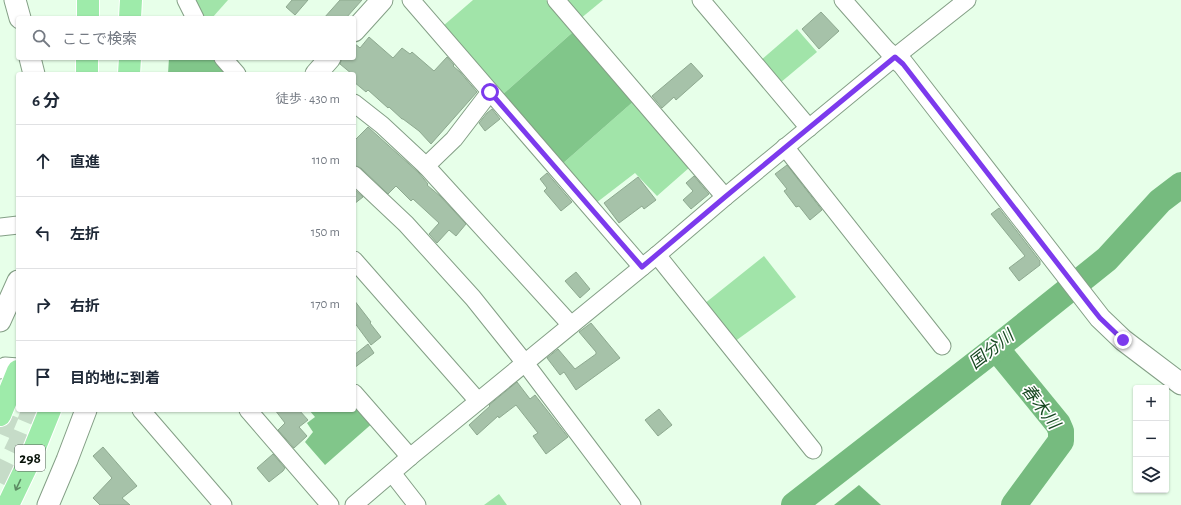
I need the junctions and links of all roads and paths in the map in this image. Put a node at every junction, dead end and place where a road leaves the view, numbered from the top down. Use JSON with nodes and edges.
{"nodes":[{"id":1,"x":15,"y":0,"type":"edge"},
{"id":2,"x":88,"y":0,"type":"edge"},
{"id":3,"x":130,"y":0,"type":"edge"},
{"id":4,"x":186,"y":0,"type":"edge"},
{"id":5,"x":382,"y":0,"type":"edge"},
{"id":6,"x":411,"y":0,"type":"edge"},
{"id":7,"x":556,"y":0,"type":"edge"},
{"id":8,"x":701,"y":0,"type":"edge"},
{"id":9,"x":843,"y":0,"type":"edge"},
{"id":10,"x":967,"y":0,"type":"edge"},
{"id":11,"x":19,"y":16,"type":"edge"},
{"id":12,"x":88,"y":16,"type":"edge"},
{"id":13,"x":130,"y":16,"type":"edge"},
{"id":14,"x":194,"y":16,"type":"edge"},
{"id":15,"x":356,"y":29,"type":"edge"},
{"id":16,"x":895,"y":57,"type":"junction"},
{"id":17,"x":30,"y":60,"type":"edge"},
{"id":18,"x":87,"y":60,"type":"edge"},
{"id":19,"x":130,"y":60,"type":"edge"},
{"id":20,"x":225,"y":60,"type":"edge"},
{"id":21,"x":34,"y":72,"type":"edge"},
{"id":22,"x":87,"y":72,"type":"edge"},
{"id":23,"x":128,"y":72,"type":"edge"},
{"id":24,"x":235,"y":72,"type":"edge"},
{"id":25,"x":490,"y":92,"type":"junction"},
{"id":26,"x":356,"y":105,"type":"edge"},
{"id":27,"x":809,"y":128,"type":"junction"},
{"id":28,"x":785,"y":147,"type":"junction"},
{"id":29,"x":426,"y":166,"type":"junction"},
{"id":30,"x":356,"y":177,"type":"edge"},
{"id":31,"x":725,"y":197,"type":"junction"},
{"id":32,"x":16,"y":225,"type":"edge"},
{"id":33,"x":0,"y":227,"type":"edge"},
{"id":34,"x":657,"y":255,"type":"junction"},
{"id":35,"x":356,"y":262,"type":"edge"},
{"id":36,"x":642,"y":267,"type":"junction"},
{"id":37,"x":16,"y":285,"type":"edge"},
{"id":38,"x":0,"y":321,"type":"edge"},
{"id":39,"x":571,"y":325,"type":"junction"},
{"id":40,"x":942,"y":346,"type":"dead end"},
{"id":41,"x":525,"y":363,"type":"junction"},
{"id":42,"x":16,"y":367,"type":"edge"},
{"id":43,"x":0,"y":370,"type":"edge"},
{"id":44,"x":16,"y":376,"type":"edge"},
{"id":45,"x":1181,"y":384,"type":"edge"},
{"id":46,"x":356,"y":395,"type":"edge"},
{"id":47,"x":478,"y":401,"type":"junction"},
{"id":48,"x":49,"y":412,"type":"edge"},
{"id":49,"x":85,"y":412,"type":"edge"},
{"id":50,"x":143,"y":412,"type":"edge"},
{"id":51,"x":250,"y":412,"type":"edge"},
{"id":52,"x":0,"y":415,"type":"edge"},
{"id":53,"x":813,"y":450,"type":"dead end"},
{"id":54,"x":410,"y":457,"type":"junction"},
{"id":55,"x":392,"y":473,"type":"junction"},
{"id":56,"x":8,"y":505,"type":"edge"},
{"id":57,"x":48,"y":505,"type":"edge"},
{"id":58,"x":223,"y":505,"type":"edge"},
{"id":59,"x":330,"y":505,"type":"edge"},
{"id":60,"x":354,"y":505,"type":"edge"},
{"id":61,"x":417,"y":505,"type":"edge"},
{"id":62,"x":632,"y":505,"type":"edge"}],
"edges":[{"from":1,"to":11,"type":"street"},
{"from":2,"to":12,"type":"highway"},
{"from":3,"to":13,"type":"highway"},
{"from":4,"to":14,"type":"street"},
{"from":5,"to":15,"type":"street"},
{"from":6,"to":25,"type":"street"},
{"from":7,"to":31,"type":"street"},
{"from":8,"to":27,"type":"street"},
{"from":9,"to":16,"type":"street"},
{"from":10,"to":16,"type":"street"},
{"from":16,"to":27,"type":"street"},
{"from":16,"to":45,"type":"street"},
{"from":17,"to":21,"type":"street"},
{"from":18,"to":22,"type":"highway"},
{"from":19,"to":23,"type":"highway"},
{"from":20,"to":24,"type":"street"},
{"from":25,"to":29,"type":"street"},
{"from":25,"to":36,"type":"street"},
{"from":26,"to":29,"type":"street"},
{"from":27,"to":28,"type":"street"},
{"from":28,"to":31,"type":"street"},
{"from":28,"to":40,"type":"street"},
{"from":29,"to":39,"type":"street"},
{"from":30,"to":41,"type":"street"},
{"from":31,"to":34,"type":"street"},
{"from":32,"to":33,"type":"street"},
{"from":34,"to":36,"type":"street"},
{"from":34,"to":53,"type":"street"},
{"from":35,"to":47,"type":"street"},
{"from":36,"to":39,"type":"street"},
{"from":37,"to":38,"type":"street"},
{"from":39,"to":41,"type":"street"},
{"from":41,"to":47,"type":"street"},
{"from":41,"to":62,"type":"street"},
{"from":42,"to":43,"type":"street"},
{"from":44,"to":52,"type":"highway"},
{"from":46,"to":54,"type":"street"},
{"from":47,"to":54,"type":"street"},
{"from":48,"to":56,"type":"highway","number":"298","one_way":true},
{"from":49,"to":57,"type":"street"},
{"from":50,"to":58,"type":"street"},
{"from":51,"to":59,"type":"street"},
{"from":54,"to":55,"type":"street"},
{"from":55,"to":60,"type":"street"},
{"from":55,"to":61,"type":"street"}]}
